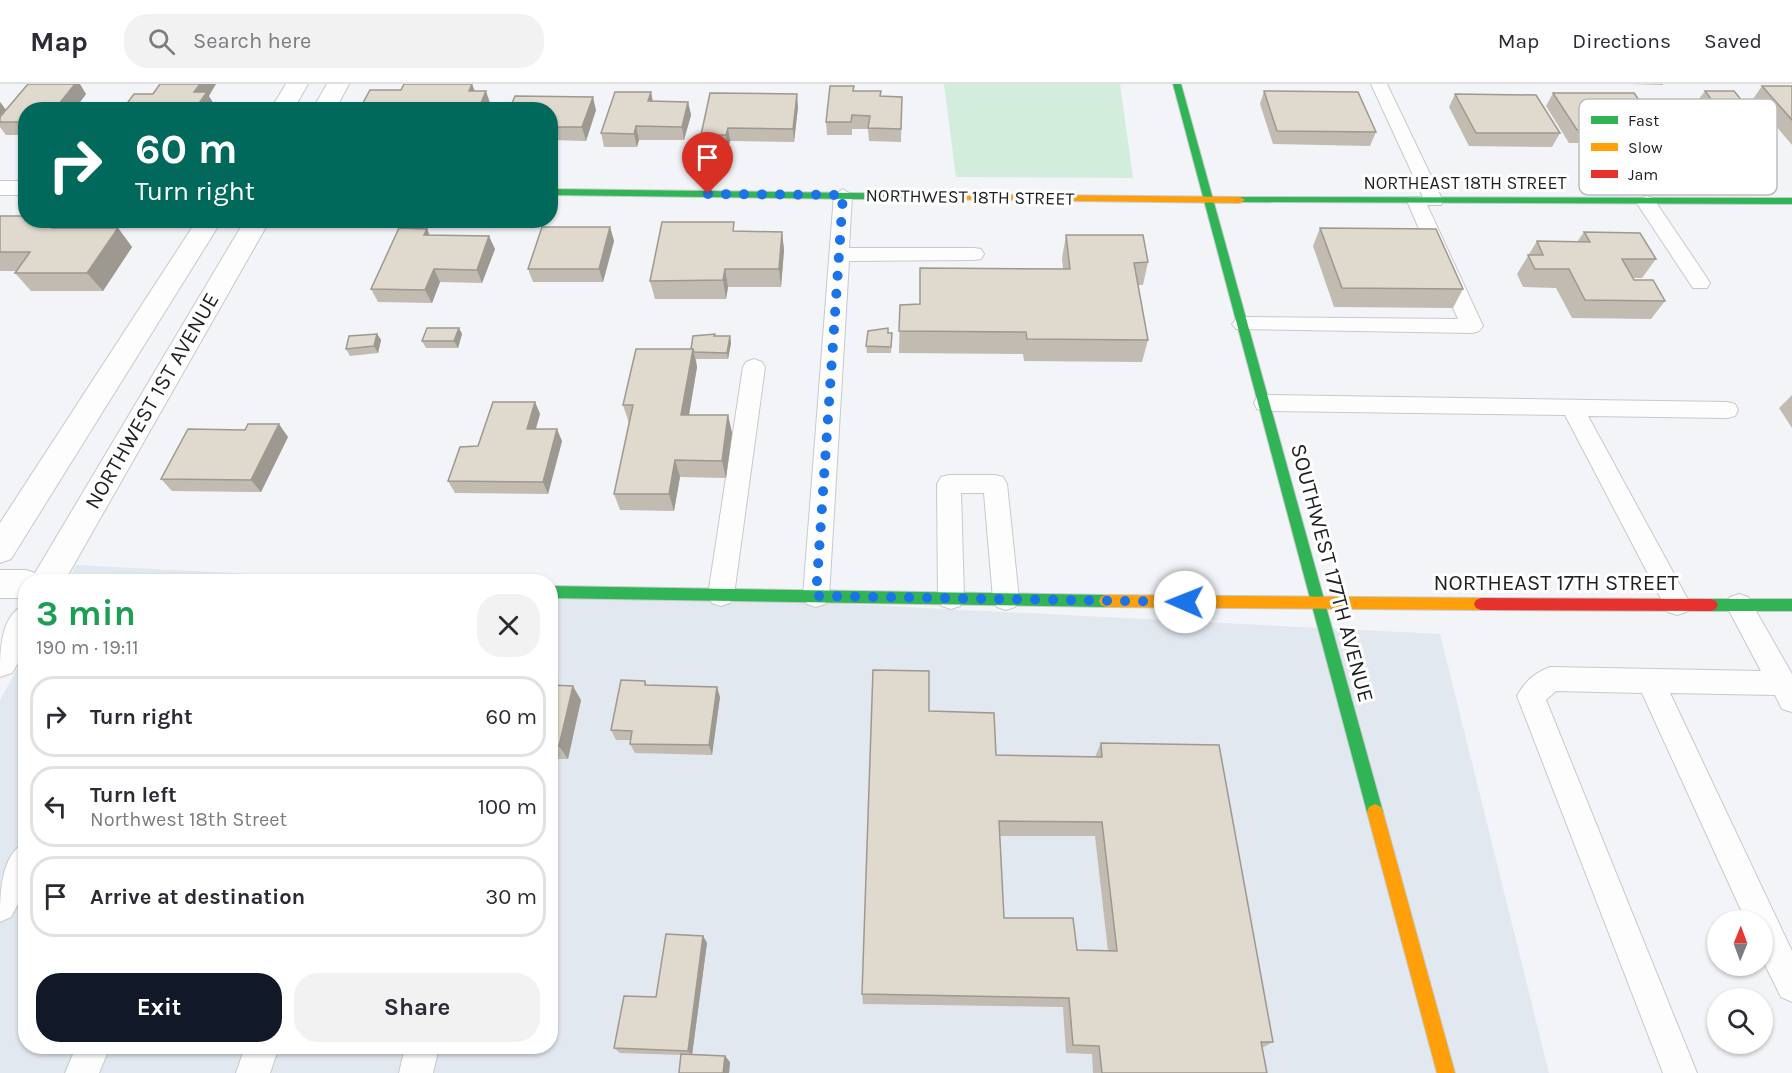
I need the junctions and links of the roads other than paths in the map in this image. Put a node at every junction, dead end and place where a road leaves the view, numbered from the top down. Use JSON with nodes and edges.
{"nodes":[{"id":1,"x":297,"y":84,"type":"edge"},
{"id":2,"x":338,"y":84,"type":"edge"},
{"id":3,"x":1177,"y":84,"type":"edge"},
{"id":4,"x":1379,"y":84,"type":"edge"},
{"id":5,"x":285,"y":102,"type":"edge"},
{"id":6,"x":328,"y":102,"type":"edge"},
{"id":7,"x":0,"y":188,"type":"edge"},
{"id":8,"x":18,"y":188,"type":"edge"},
{"id":9,"x":558,"y":192,"type":"edge"},
{"id":10,"x":843,"y":195,"type":"junction"},
{"id":11,"x":1210,"y":200,"type":"junction"},
{"id":12,"x":1425,"y":201,"type":"junction"},
{"id":13,"x":1792,"y":201,"type":"edge"},
{"id":14,"x":1646,"y":202,"type":"junction"},
{"id":15,"x":205,"y":228,"type":"edge"},
{"id":16,"x":253,"y":228,"type":"edge"},
{"id":17,"x":974,"y":254,"type":"dead end"},
{"id":18,"x":839,"y":255,"type":"junction"},
{"id":19,"x":1700,"y":283,"type":"dead end"},
{"id":20,"x":1243,"y":324,"type":"junction"},
{"id":21,"x":754,"y":368,"type":"dead end"},
{"id":22,"x":1265,"y":403,"type":"junction"},
{"id":23,"x":1572,"y":407,"type":"junction"},
{"id":24,"x":1727,"y":410,"type":"dead end"},
{"id":25,"x":0,"y":550,"type":"edge"},
{"id":26,"x":52,"y":574,"type":"edge"},
{"id":27,"x":0,"y":584,"type":"edge"},
{"id":28,"x":18,"y":584,"type":"edge"},
{"id":29,"x":558,"y":592,"type":"edge"},
{"id":30,"x":722,"y":595,"type":"junction"},
{"id":31,"x":816,"y":596,"type":"junction"},
{"id":32,"x":951,"y":598,"type":"junction"},
{"id":33,"x":1006,"y":599,"type":"junction"},
{"id":34,"x":1319,"y":604,"type":"junction"},
{"id":35,"x":1677,"y":604,"type":"junction"},
{"id":36,"x":1739,"y":604,"type":"junction"},
{"id":37,"x":1792,"y":605,"type":"edge"},
{"id":38,"x":18,"y":632,"type":"edge"},
{"id":39,"x":0,"y":662,"type":"edge"},
{"id":40,"x":1650,"y":681,"type":"junction"},
{"id":41,"x":1787,"y":692,"type":"edge"},
{"id":42,"x":18,"y":872,"type":"edge"},
{"id":43,"x":0,"y":906,"type":"edge"},
{"id":44,"x":1756,"y":910,"type":"edge"},
{"id":45,"x":1773,"y":945,"type":"edge"},
{"id":46,"x":1792,"y":986,"type":"edge"},
{"id":47,"x":90,"y":1054,"type":"edge"},
{"id":48,"x":260,"y":1054,"type":"edge"},
{"id":49,"x":420,"y":1054,"type":"edge"},
{"id":50,"x":82,"y":1073,"type":"edge"},
{"id":51,"x":253,"y":1073,"type":"edge"},
{"id":52,"x":416,"y":1073,"type":"edge"},
{"id":53,"x":1446,"y":1073,"type":"edge"},
{"id":54,"x":1680,"y":1073,"type":"edge"}],
"edges":[{"from":1,"to":5,"type":"street"},
{"from":2,"to":6,"type":"street"},
{"from":3,"to":11,"type":"main road","name":"SOUTHWEST 177TH AVENUE"},
{"from":4,"to":12,"type":"lane"},
{"from":7,"to":8,"type":"street"},
{"from":9,"to":10,"type":"main road","name":"NORTHWEST 18TH STREET"},
{"from":10,"to":11,"type":"main road","name":"NORTHWEST 18TH STREET"},
{"from":10,"to":18,"type":"lane"},
{"from":11,"to":12,"type":"main road","name":"NORTHEAST 18TH STREET"},
{"from":11,"to":20,"type":"main road","name":"SOUTHWEST 177TH AVENUE"},
{"from":12,"to":14,"type":"main road","name":"NORTHEAST 18TH STREET"},
{"from":12,"to":20,"type":"lane"},
{"from":13,"to":14,"type":"main road","name":"NORTHEAST 18TH STREET"},
{"from":14,"to":19,"type":"lane"},
{"from":15,"to":25,"type":"street","name":"NORTHWEST 1ST AVENUE"},
{"from":16,"to":26,"type":"street","name":"NORTHWEST 1ST AVENUE"},
{"from":17,"to":18,"type":"lane"},
{"from":18,"to":31,"type":"lane"},
{"from":20,"to":22,"type":"main road","name":"SOUTHWEST 177TH AVENUE"},
{"from":21,"to":30,"type":"lane"},
{"from":22,"to":23,"type":"lane"},
{"from":22,"to":34,"type":"main road","name":"SOUTHWEST 177TH AVENUE"},
{"from":23,"to":24,"type":"lane"},
{"from":23,"to":35,"type":"lane"},
{"from":27,"to":28,"type":"street"},
{"from":29,"to":30,"type":"main road","name":"NORTHEAST 17TH STREET"},
{"from":30,"to":31,"type":"main road","name":"NORTHEAST 17TH STREET"},
{"from":31,"to":32,"type":"main road","name":"NORTHEAST 17TH STREET"},
{"from":32,"to":33,"type":"main road","name":"NORTHEAST 17TH STREET"},
{"from":32,"to":33,"type":"lane"},
{"from":33,"to":34,"type":"main road","name":"NORTHEAST 17TH STREET"},
{"from":34,"to":35,"type":"main road","name":"NORTHEAST 17TH STREET"},
{"from":34,"to":53,"type":"main road","name":"SOUTHWEST 177TH AVENUE"},
{"from":35,"to":36,"type":"main road","name":"NORTHEAST 17TH STREET"},
{"from":36,"to":37,"type":"main road","name":"NORTHEAST 17TH STREET"},
{"from":36,"to":41,"type":"lane"},
{"from":38,"to":39,"type":"street"},
{"from":40,"to":41,"type":"lane"},
{"from":40,"to":44,"type":"lane"},
{"from":40,"to":54,"type":"lane"},
{"from":42,"to":43,"type":"lane"},
{"from":45,"to":46,"type":"lane"},
{"from":47,"to":50,"type":"lane"},
{"from":48,"to":51,"type":"lane"},
{"from":49,"to":52,"type":"lane"}]}
